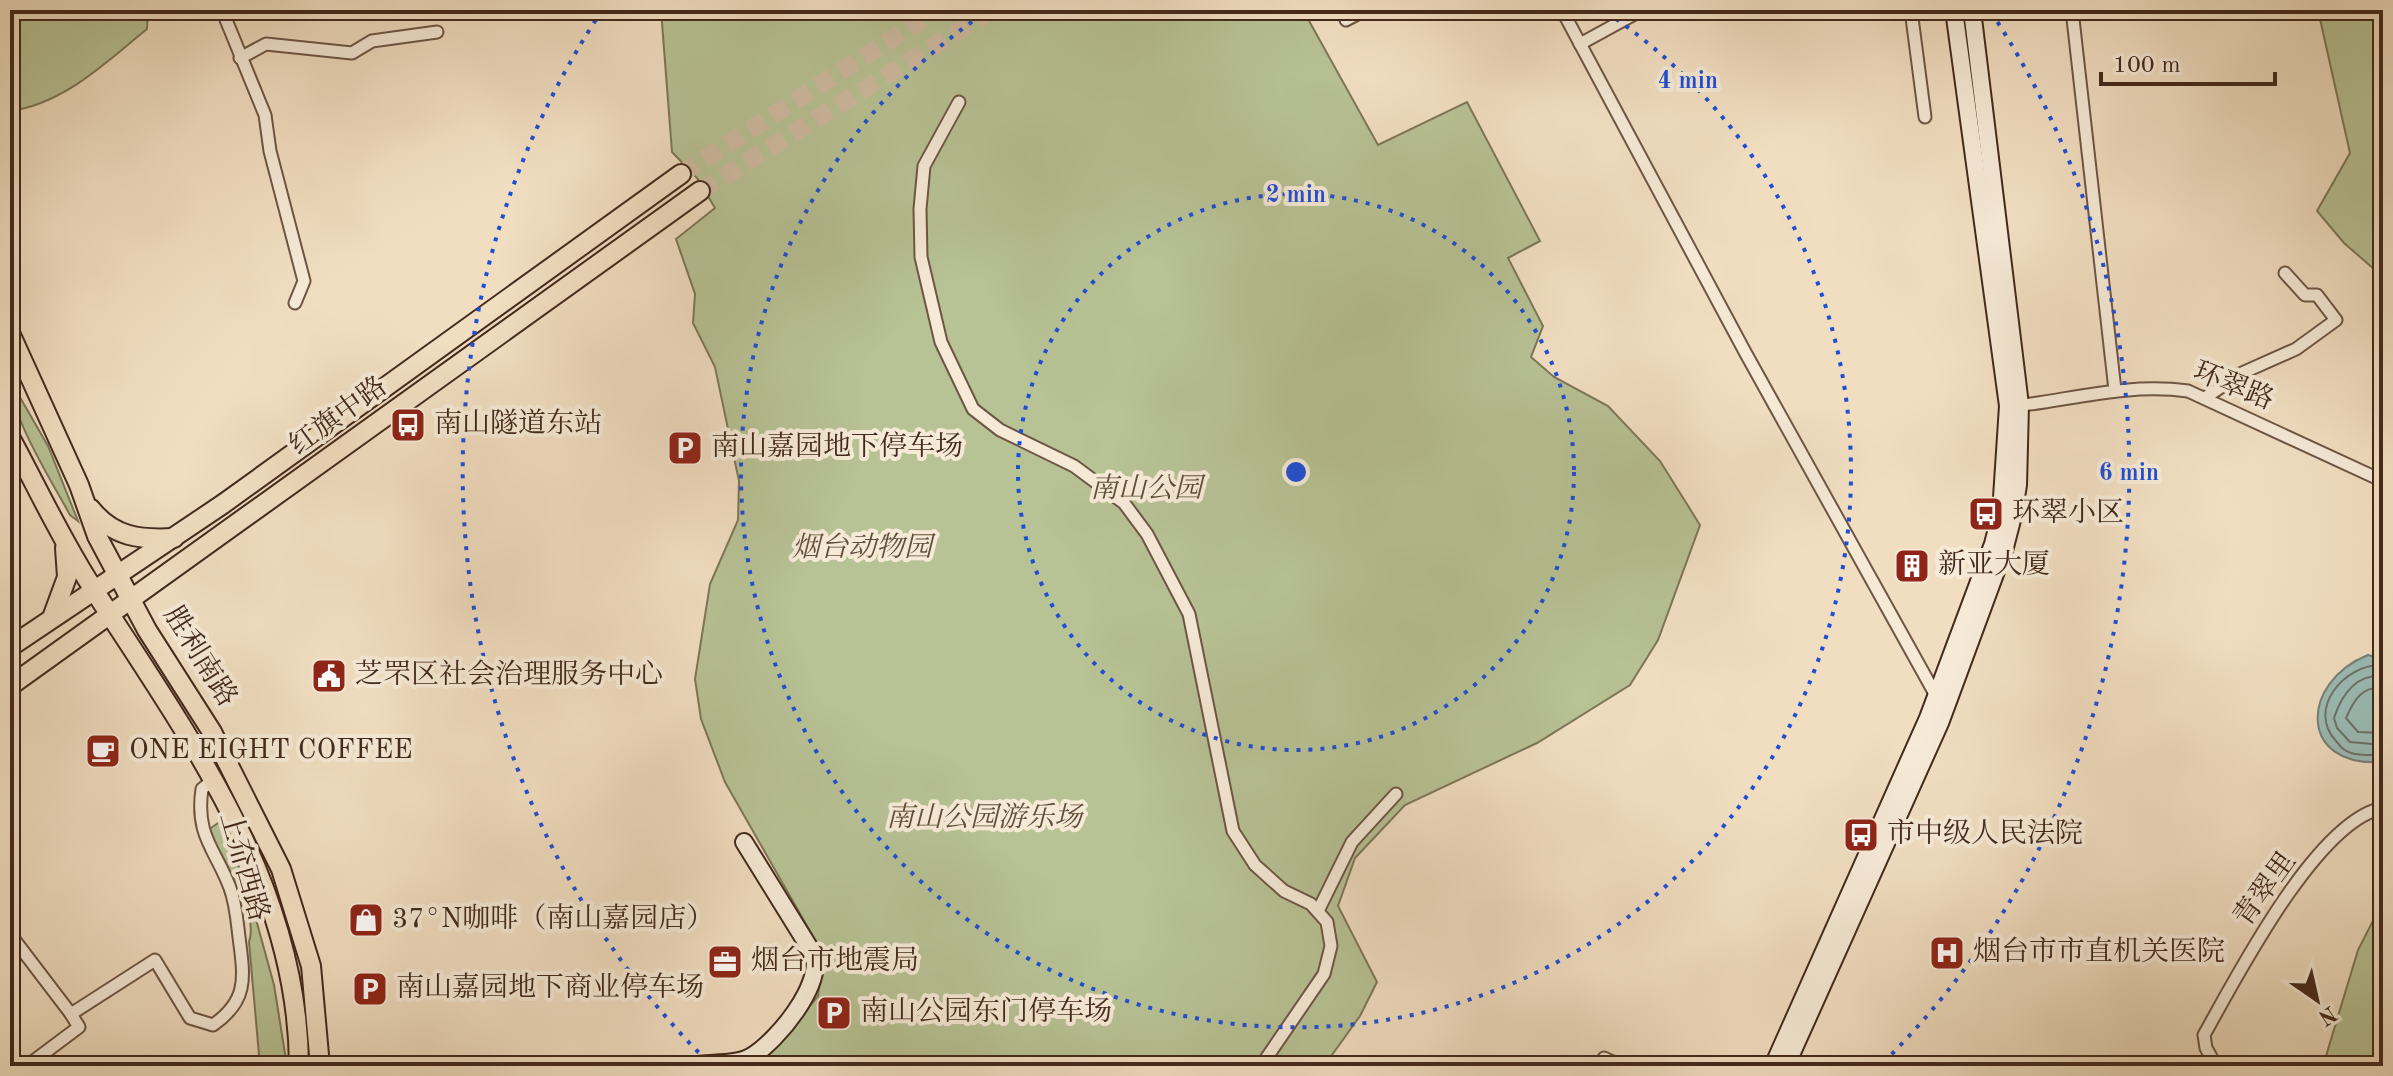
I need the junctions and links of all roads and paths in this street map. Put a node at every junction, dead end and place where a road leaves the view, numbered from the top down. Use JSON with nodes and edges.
{"nodes":[{"id":1,"x":222,"y":10,"type":"edge"},
{"id":2,"x":1365,"y":10,"type":"edge"},
{"id":3,"x":1562,"y":10,"type":"edge"},
{"id":4,"x":1642,"y":10,"type":"edge"},
{"id":5,"x":1911,"y":10,"type":"edge"},
{"id":6,"x":1954,"y":10,"type":"edge"},
{"id":7,"x":1972,"y":10,"type":"edge"},
{"id":8,"x":2072,"y":10,"type":"edge"},
{"id":9,"x":1346,"y":20,"type":"dead end"},
{"id":10,"x":437,"y":32,"type":"dead end"},
{"id":11,"x":1580,"y":44,"type":"junction"},
{"id":12,"x":240,"y":58,"type":"junction"},
{"id":13,"x":959,"y":102,"type":"dead end"},
{"id":14,"x":1925,"y":117,"type":"dead end"},
{"id":15,"x":681,"y":174,"type":"tunnel mouth"},
{"id":16,"x":700,"y":191,"type":"tunnel mouth"},
{"id":17,"x":2285,"y":273,"type":"dead end"},
{"id":18,"x":295,"y":303,"type":"dead end"},
{"id":19,"x":11,"y":339,"type":"edge"},
{"id":20,"x":2115,"y":390,"type":"junction"},
{"id":21,"x":2206,"y":397,"type":"junction"},
{"id":22,"x":2014,"y":406,"type":"junction"},
{"id":23,"x":10,"y":437,"type":"edge"},
{"id":24,"x":2383,"y":481,"type":"edge"},
{"id":25,"x":86,"y":503,"type":"junction"},
{"id":26,"x":61,"y":534,"type":"junction"},
{"id":27,"x":174,"y":538,"type":"junction"},
{"id":28,"x":118,"y":576,"type":"junction"},
{"id":29,"x":94,"y":590,"type":"junction"},
{"id":30,"x":133,"y":600,"type":"junction"},
{"id":31,"x":112,"y":615,"type":"junction"},
{"id":32,"x":50,"y":619,"type":"junction"},
{"id":33,"x":10,"y":647,"type":"edge"},
{"id":34,"x":10,"y":686,"type":"edge"},
{"id":35,"x":1941,"y":702,"type":"junction"},
{"id":36,"x":214,"y":779,"type":"junction"},
{"id":37,"x":1396,"y":794,"type":"dead end"},
{"id":38,"x":2383,"y":808,"type":"edge"},
{"id":39,"x":744,"y":842,"type":"dead end"},
{"id":40,"x":1318,"y":911,"type":"junction"},
{"id":41,"x":10,"y":934,"type":"edge"},
{"id":42,"x":71,"y":1014,"type":"junction"},
{"id":43,"x":1604,"y":1058,"type":"dead end"},
{"id":44,"x":27,"y":1066,"type":"edge"},
{"id":45,"x":299,"y":1066,"type":"edge"},
{"id":46,"x":320,"y":1066,"type":"edge"},
{"id":47,"x":691,"y":1066,"type":"edge"},
{"id":48,"x":1261,"y":1066,"type":"edge"},
{"id":49,"x":1622,"y":1066,"type":"edge"},
{"id":50,"x":1773,"y":1066,"type":"edge"},
{"id":51,"x":1786,"y":1066,"type":"edge"},
{"id":52,"x":2216,"y":1066,"type":"edge"}],
"edges":[{"from":1,"to":12,"type":"street"},
{"from":2,"to":9,"type":"street"},
{"from":3,"to":11,"type":"street"},
{"from":4,"to":11,"type":"street"},
{"from":5,"to":14,"type":"street"},
{"from":6,"to":22,"type":"main road"},
{"from":7,"to":22,"type":"main road"},
{"from":8,"to":20,"type":"street"},
{"from":10,"to":12,"type":"street"},
{"from":11,"to":35,"type":"street"},
{"from":12,"to":18,"type":"street"},
{"from":13,"to":40,"type":"street"},
{"from":15,"to":27,"type":"main road","name":"红旗中路"},
{"from":16,"to":30,"type":"main road","name":"红旗中路"},
{"from":17,"to":21,"type":"street"},
{"from":19,"to":25,"type":"main road","name":"胜利南路"},
{"from":20,"to":21,"type":"street","name":"环翠路"},
{"from":20,"to":22,"type":"street","name":"环翠路"},
{"from":21,"to":24,"type":"street","name":"环翠路"},
{"from":22,"to":35,"type":"main road"},
{"from":23,"to":26,"type":"main road","name":"胜利南路"},
{"from":25,"to":27,"type":"main road"},
{"from":25,"to":28,"type":"main road","name":"胜利南路"},
{"from":26,"to":29,"type":"main road","name":"胜利南路"},
{"from":26,"to":32,"type":"main road"},
{"from":27,"to":28,"type":"main road","name":"红旗中路"},
{"from":28,"to":29,"type":"main road","name":"红旗中路"},
{"from":28,"to":30,"type":"main road","name":"胜利南路"},
{"from":29,"to":31,"type":"main road","name":"胜利南路"},
{"from":29,"to":32,"type":"main road","name":"红旗中路"},
{"from":30,"to":31,"type":"main road","name":"红旗中路"},
{"from":30,"to":46,"type":"main road","name":"胜利南路"},
{"from":31,"to":34,"type":"main road","name":"红旗中路"},
{"from":31,"to":36,"type":"main road","name":"胜利南路"},
{"from":32,"to":33,"type":"main road","name":"红旗中路"},
{"from":35,"to":50,"type":"main road"},
{"from":35,"to":51,"type":"main road"},
{"from":36,"to":42,"type":"street","name":"上夼西路"},
{"from":36,"to":45,"type":"main road","name":"胜利南路"},
{"from":37,"to":40,"type":"street"},
{"from":38,"to":52,"type":"street","name":"青翠里"},
{"from":39,"to":47,"type":"main road"},
{"from":40,"to":48,"type":"street"},
{"from":41,"to":42,"type":"street"},
{"from":42,"to":44,"type":"street"},
{"from":43,"to":49,"type":"street"}]}
